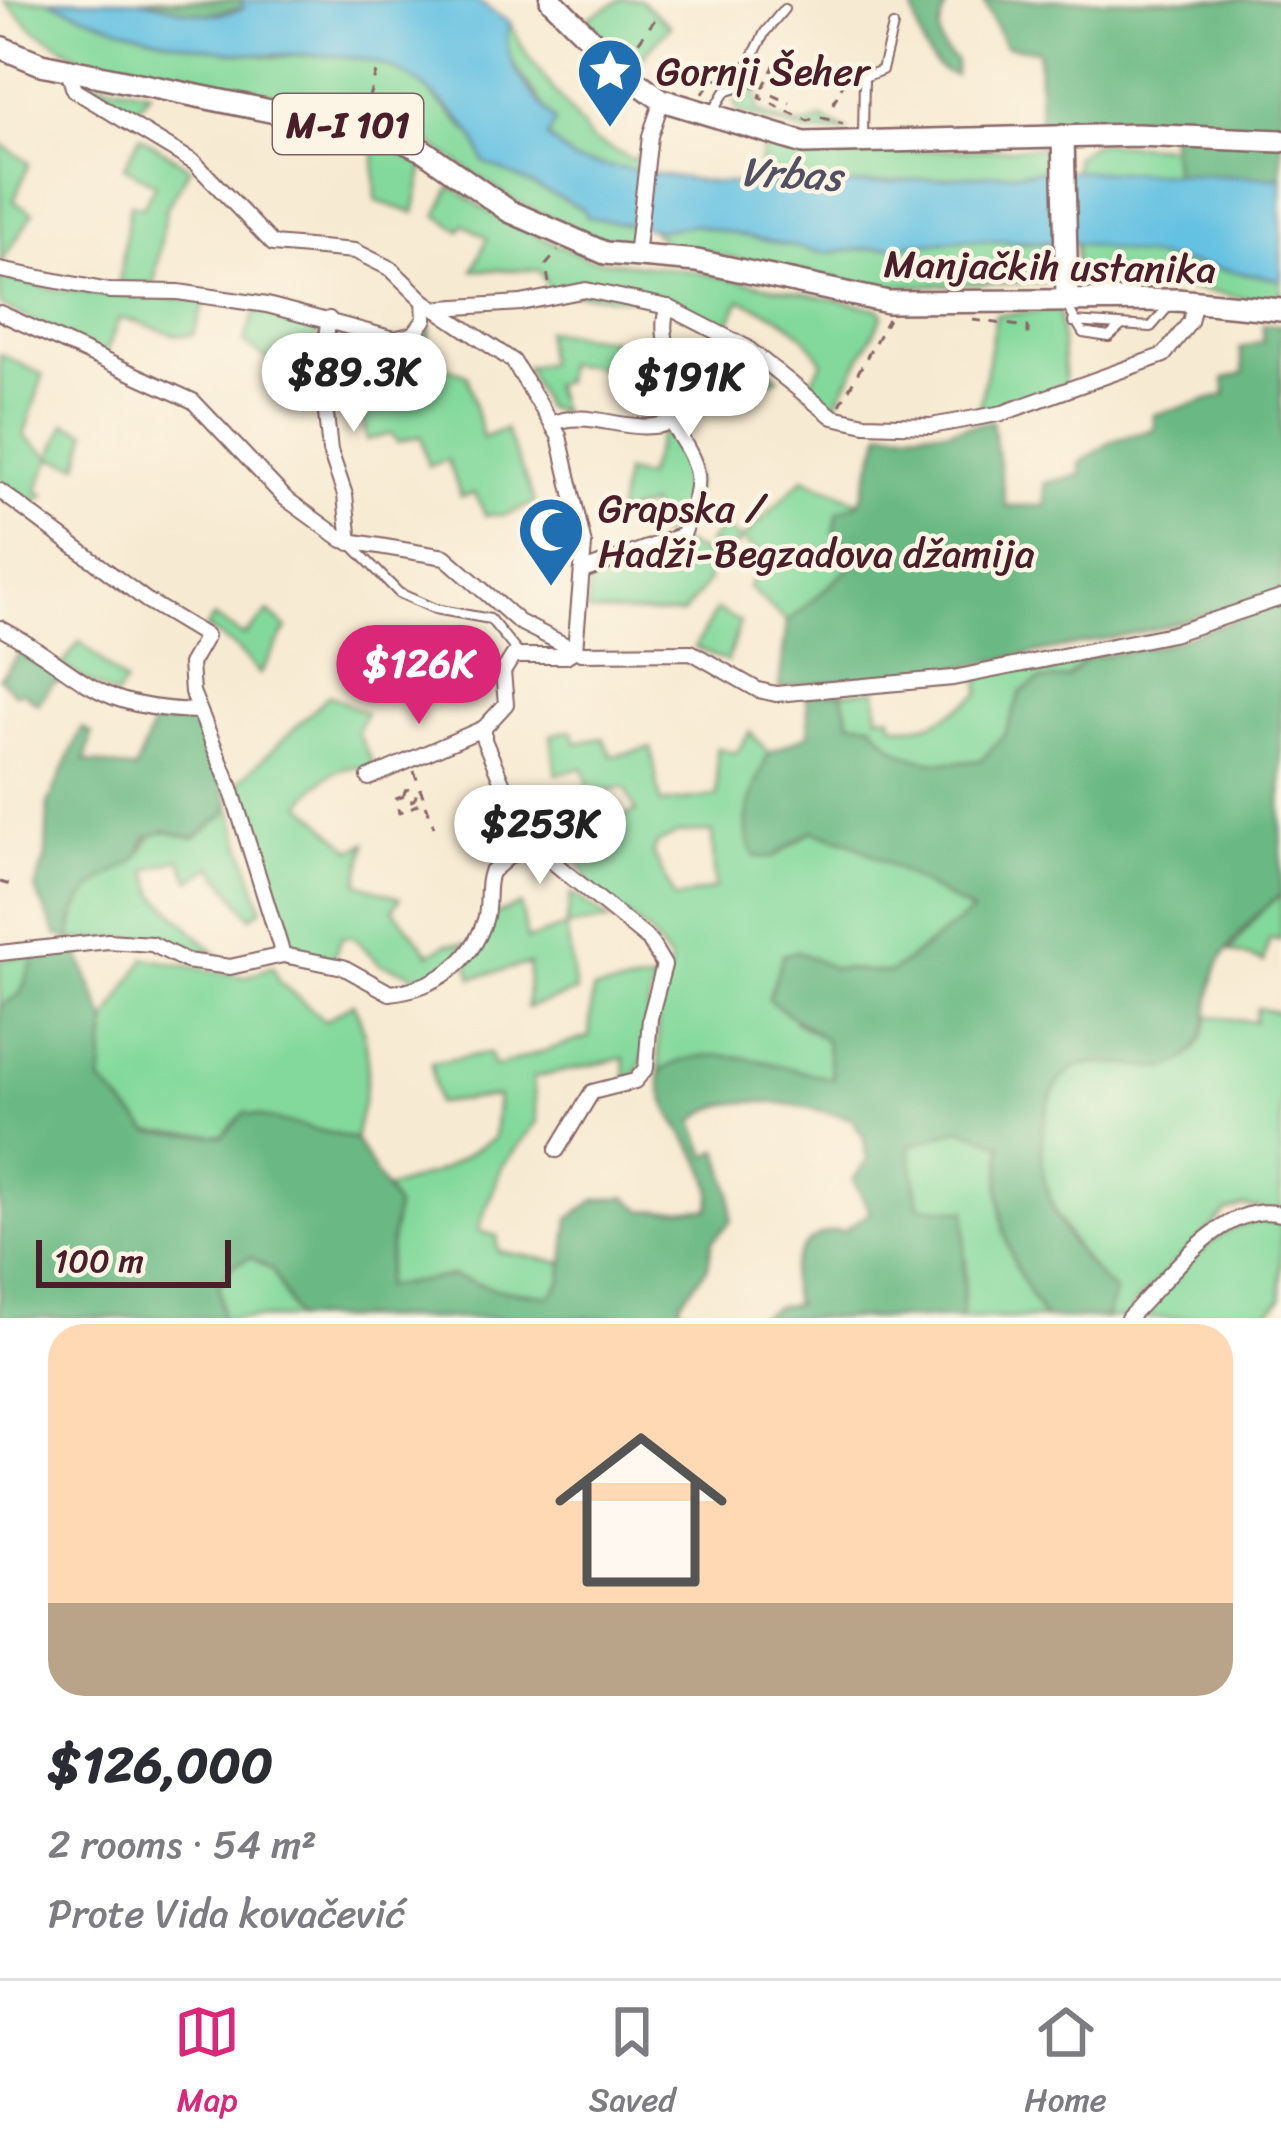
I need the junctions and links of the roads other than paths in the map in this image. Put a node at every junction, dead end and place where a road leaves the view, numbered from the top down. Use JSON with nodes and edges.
{"nodes":[{"id":1,"x":551,"y":0,"type":"edge"},
{"id":2,"x":784,"y":10,"type":"dead end"},
{"id":3,"x":893,"y":26,"type":"dead end"},
{"id":4,"x":0,"y":47,"type":"edge"},
{"id":5,"x":70,"y":79,"type":"junction"},
{"id":6,"x":662,"y":100,"type":"junction"},
{"id":7,"x":710,"y":117,"type":"junction"},
{"id":8,"x":852,"y":133,"type":"junction"},
{"id":9,"x":1063,"y":136,"type":"junction"},
{"id":10,"x":1281,"y":141,"type":"edge"},
{"id":11,"x":636,"y":256,"type":"junction"},
{"id":12,"x":0,"y":270,"type":"edge"},
{"id":13,"x":1067,"y":298,"type":"junction"},
{"id":14,"x":424,"y":301,"type":"junction"},
{"id":15,"x":1186,"y":301,"type":"junction"},
{"id":16,"x":668,"y":307,"type":"junction"},
{"id":17,"x":442,"y":308,"type":"junction"},
{"id":18,"x":1281,"y":310,"type":"edge"},
{"id":19,"x":0,"y":313,"type":"edge"},
{"id":20,"x":329,"y":319,"type":"junction"},
{"id":21,"x":671,"y":423,"type":"junction"},
{"id":22,"x":552,"y":424,"type":"junction"},
{"id":23,"x":0,"y":490,"type":"edge"},
{"id":24,"x":350,"y":543,"type":"junction"},
{"id":25,"x":583,"y":571,"type":"junction"},
{"id":26,"x":1281,"y":598,"type":"edge"},
{"id":27,"x":0,"y":628,"type":"edge"},
{"id":28,"x":575,"y":650,"type":"junction"},
{"id":29,"x":519,"y":654,"type":"junction"},
{"id":30,"x":199,"y":711,"type":"junction"},
{"id":31,"x":484,"y":728,"type":"junction"},
{"id":32,"x":369,"y":778,"type":"dead end"},
{"id":33,"x":527,"y":841,"type":"junction"},
{"id":34,"x":0,"y":953,"type":"edge"},
{"id":35,"x":283,"y":955,"type":"junction"},
{"id":36,"x":557,"y":1150,"type":"dead end"},
{"id":37,"x":1281,"y":1214,"type":"edge"},
{"id":38,"x":1128,"y":1318,"type":"edge"}],
"edges":[{"from":1,"to":6,"type":"main road"},
{"from":2,"to":7,"type":"lane"},
{"from":3,"to":8,"type":"lane"},
{"from":4,"to":5,"type":"main road","name":"Manjačkih ustanika","number":"M-I 101"},
{"from":5,"to":11,"type":"main road","name":"Manjačkih ustanika","number":"M-I 101"},
{"from":5,"to":14,"type":"street"},
{"from":6,"to":7,"type":"main road"},
{"from":6,"to":11,"type":"street"},
{"from":7,"to":8,"type":"main road"},
{"from":8,"to":9,"type":"main road"},
{"from":9,"to":10,"type":"main road"},
{"from":9,"to":13,"type":"main road"},
{"from":11,"to":13,"type":"main road","name":"Manjačkih ustanika","number":"M-I 101"},
{"from":12,"to":20,"type":"street"},
{"from":13,"to":15,"type":"main road","name":"Manjačkih ustanika","number":"M-I 101"},
{"from":13,"to":15,"type":"lane"},
{"from":14,"to":17,"type":"street"},
{"from":14,"to":20,"type":"street"},
{"from":15,"to":16,"type":"street"},
{"from":15,"to":18,"type":"main road","name":"Manjačkih ustanika","number":"M-I 101"},
{"from":16,"to":17,"type":"street"},
{"from":16,"to":21,"type":"street"},
{"from":17,"to":22,"type":"street"},
{"from":19,"to":24,"type":"street"},
{"from":20,"to":24,"type":"street"},
{"from":21,"to":22,"type":"street"},
{"from":21,"to":25,"type":"street"},
{"from":22,"to":25,"type":"street"},
{"from":23,"to":30,"type":"street"},
{"from":24,"to":28,"type":"street"},
{"from":24,"to":29,"type":"lane"},
{"from":25,"to":28,"type":"street"},
{"from":26,"to":28,"type":"street"},
{"from":27,"to":30,"type":"street"},
{"from":28,"to":29,"type":"street"},
{"from":29,"to":31,"type":"street"},
{"from":30,"to":35,"type":"street"},
{"from":31,"to":32,"type":"street"},
{"from":31,"to":33,"type":"street"},
{"from":33,"to":35,"type":"street"},
{"from":33,"to":36,"type":"street"},
{"from":34,"to":35,"type":"street"},
{"from":37,"to":38,"type":"street"}]}
